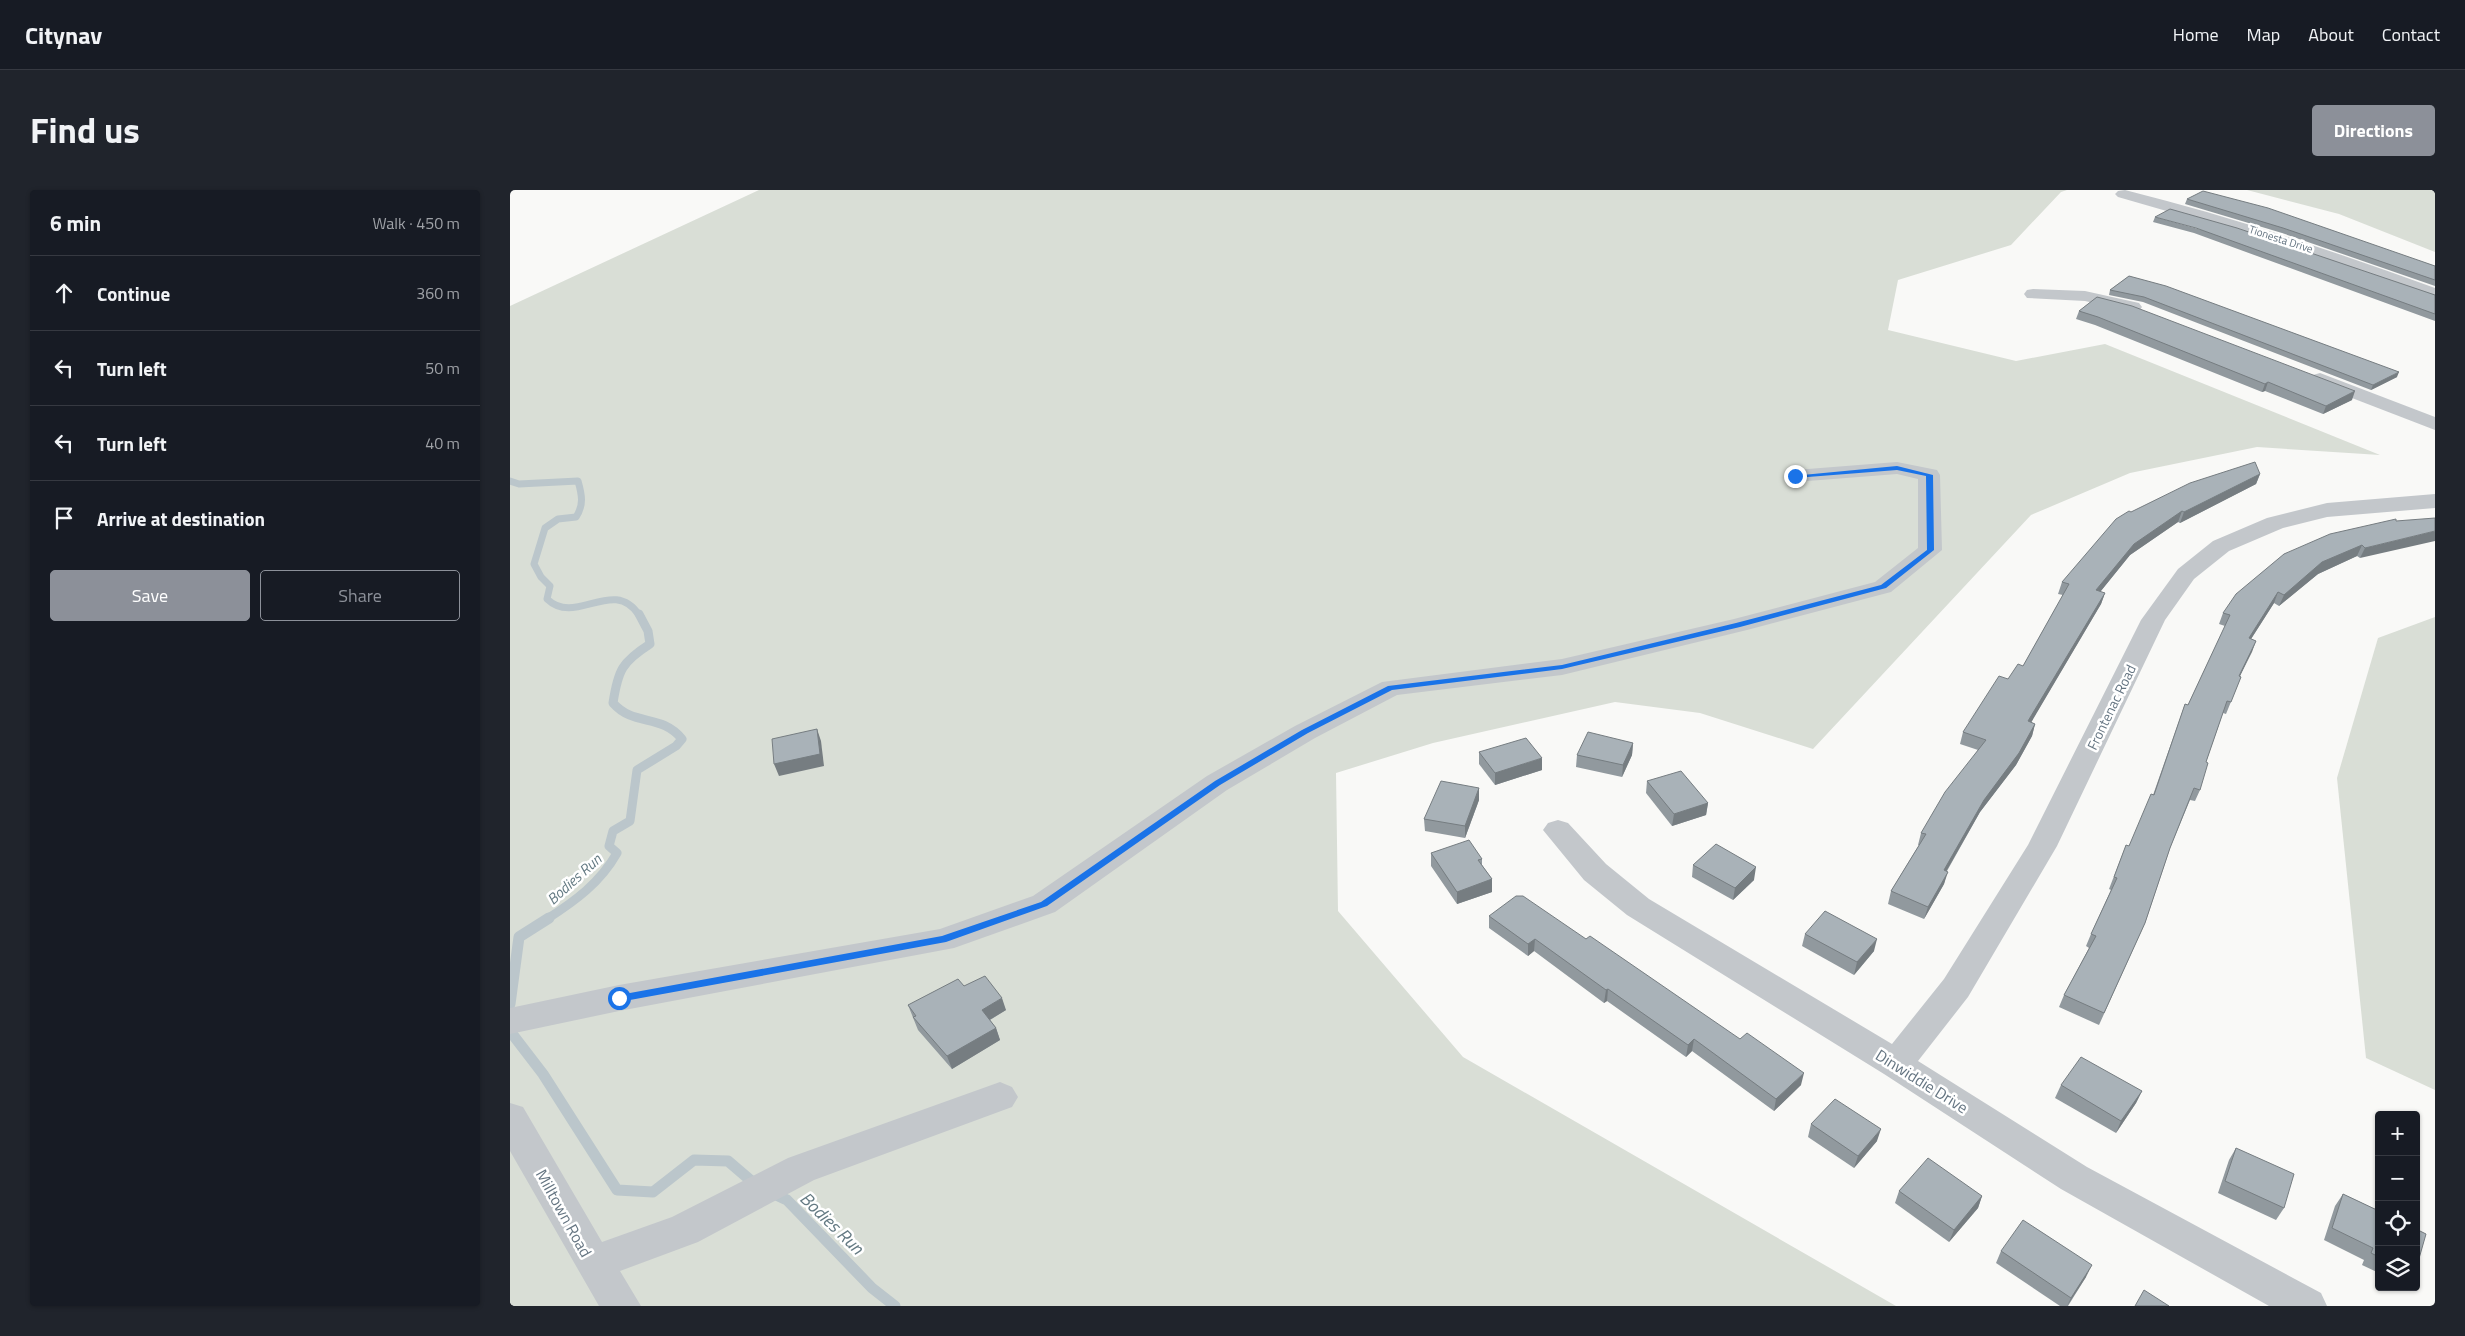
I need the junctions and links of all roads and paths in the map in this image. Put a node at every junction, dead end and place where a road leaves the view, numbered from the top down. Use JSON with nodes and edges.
{"nodes":[{"id":1,"x":2123,"y":194,"type":"dead end"},
{"id":2,"x":2033,"y":294,"type":"dead end"},
{"id":3,"x":2435,"y":294,"type":"edge"},
{"id":4,"x":2154,"y":315,"type":"edge"},
{"id":5,"x":2307,"y":374,"type":"edge"},
{"id":6,"x":2435,"y":424,"type":"edge"},
{"id":7,"x":1795,"y":476,"type":"dead end"},
{"id":8,"x":2435,"y":501,"type":"edge"},
{"id":9,"x":1558,"y":830,"type":"dead end"},
{"id":10,"x":510,"y":1022,"type":"edge"},
{"id":11,"x":1896,"y":1064,"type":"junction"},
{"id":12,"x":1000,"y":1097,"type":"dead end"},
{"id":13,"x":510,"y":1118,"type":"edge"},
{"id":14,"x":593,"y":1263,"type":"junction"},
{"id":15,"x":621,"y":1306,"type":"edge"},
{"id":16,"x":2307,"y":1306,"type":"edge"}],
"edges":[{"from":1,"to":3,"type":"street","name":"Tionesta Drive"},
{"from":2,"to":4,"type":"street"},
{"from":5,"to":6,"type":"street"},
{"from":7,"to":10,"type":"street"},
{"from":8,"to":11,"type":"street","name":"Frontenac Road"},
{"from":9,"to":11,"type":"street","name":"Dinwiddie Drive"},
{"from":11,"to":16,"type":"street","name":"Dinwiddie Drive"},
{"from":12,"to":14,"type":"street"},
{"from":13,"to":14,"type":"street","name":"Milltown Road"},
{"from":14,"to":15,"type":"street","name":"Milltown Road"}]}
